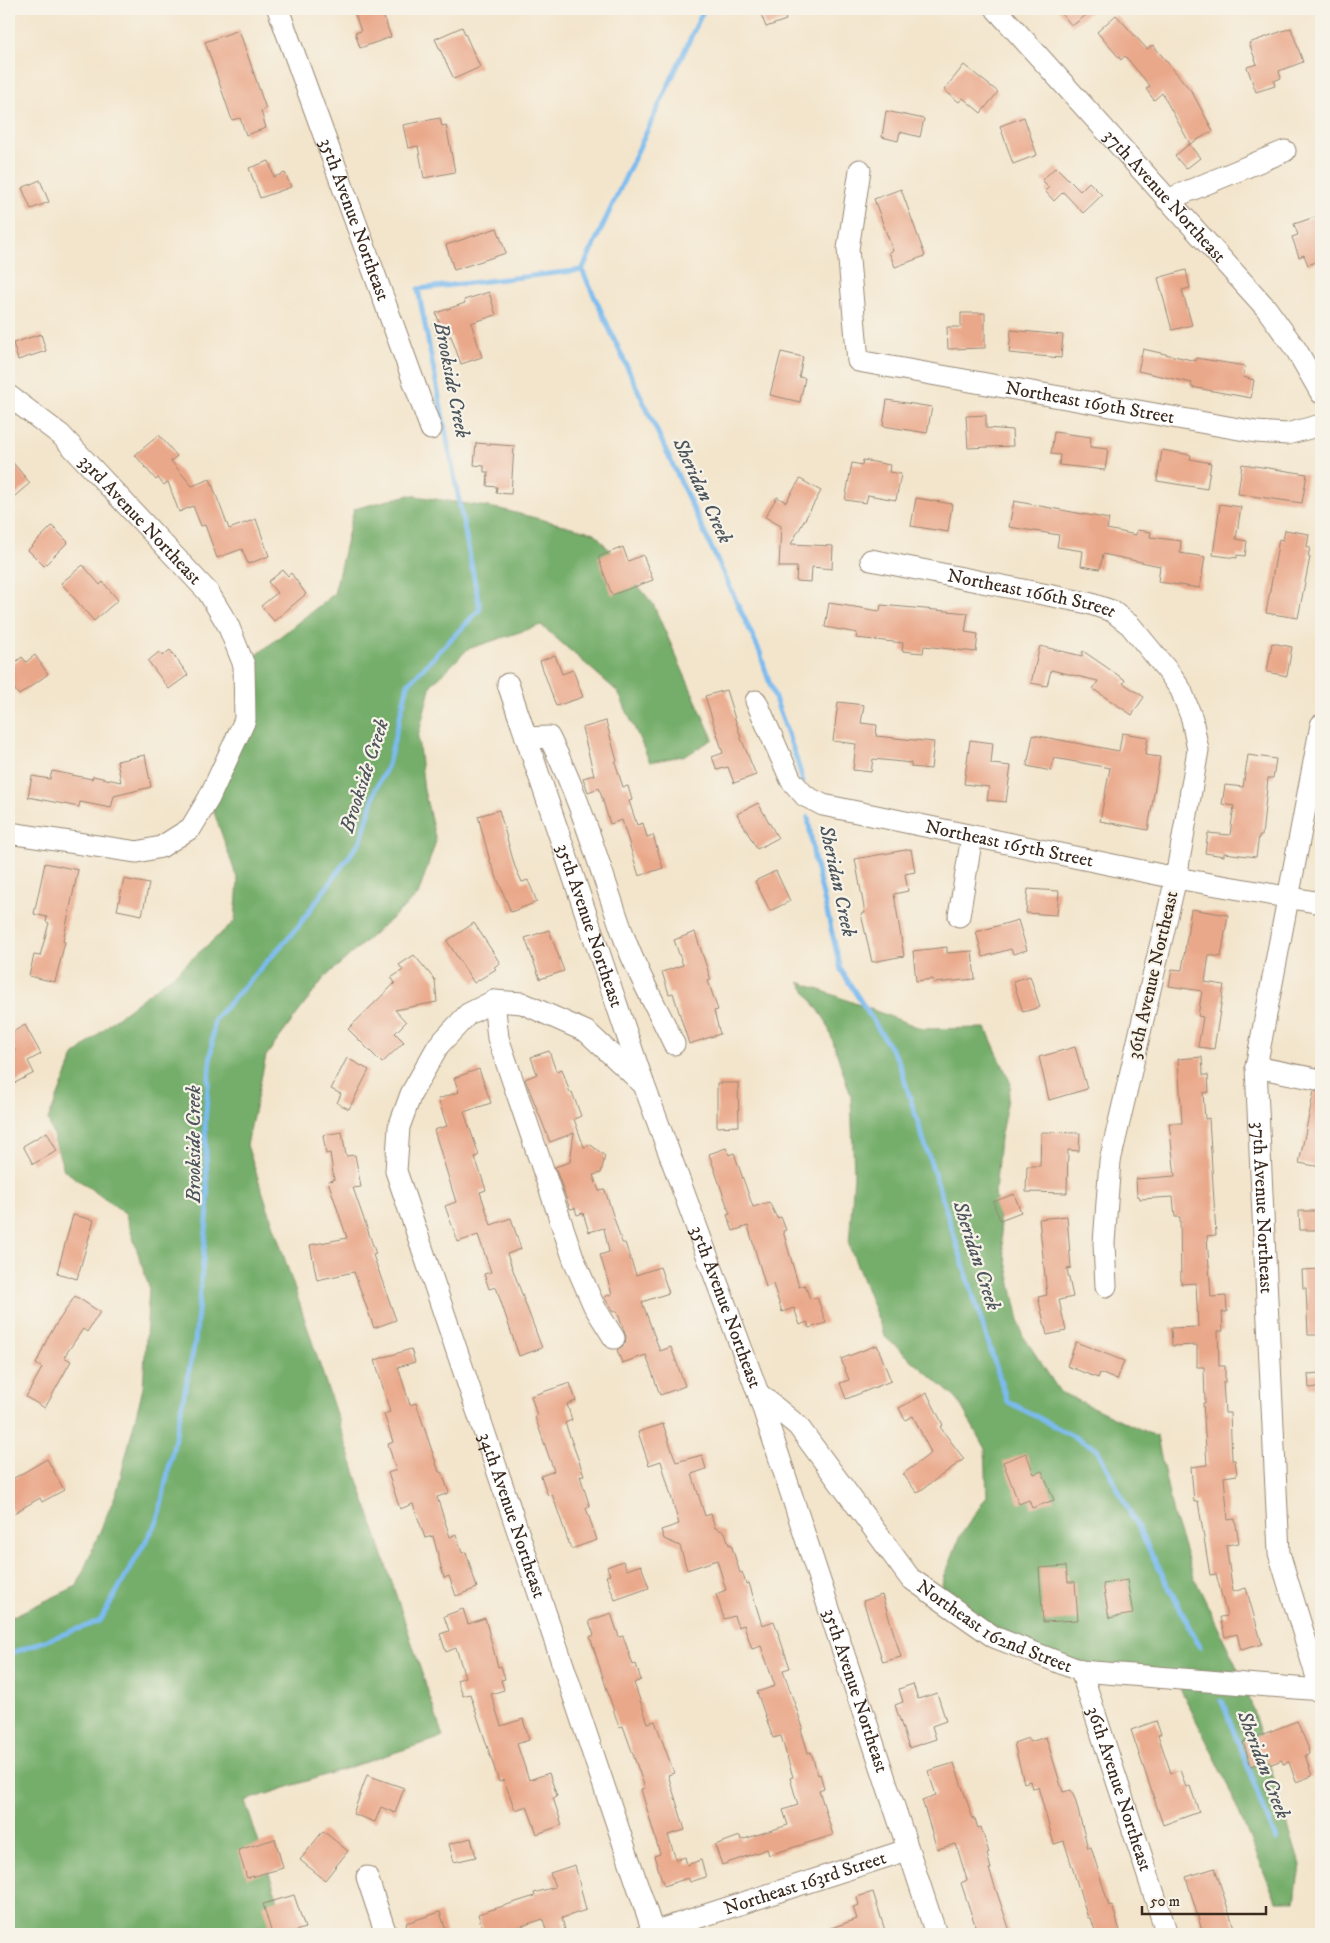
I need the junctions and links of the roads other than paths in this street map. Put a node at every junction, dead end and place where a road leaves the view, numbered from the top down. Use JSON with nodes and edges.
{"nodes":[{"id":1,"x":278,"y":9,"type":"edge"},
{"id":2,"x":996,"y":9,"type":"edge"},
{"id":3,"x":1285,"y":150,"type":"dead end"},
{"id":4,"x":860,"y":170,"type":"dead end"},
{"id":5,"x":1167,"y":200,"type":"junction"},
{"id":6,"x":1321,"y":393,"type":"edge"},
{"id":7,"x":9,"y":396,"type":"edge"},
{"id":8,"x":1321,"y":426,"type":"edge"},
{"id":9,"x":431,"y":428,"type":"dead end"},
{"id":10,"x":871,"y":560,"type":"dead end"},
{"id":11,"x":1167,"y":670,"type":"joint"},
{"id":12,"x":508,"y":684,"type":"dead end"},
{"id":13,"x":756,"y":701,"type":"dead end"},
{"id":14,"x":1321,"y":725,"type":"edge"},
{"id":15,"x":526,"y":738,"type":"junction"},
{"id":16,"x":9,"y":833,"type":"edge"},
{"id":17,"x":972,"y":836,"type":"junction"},
{"id":18,"x":1176,"y":878,"type":"junction"},
{"id":19,"x":1288,"y":897,"type":"junction"},
{"id":20,"x":1321,"y":903,"type":"edge"},
{"id":21,"x":960,"y":916,"type":"dead end"},
{"id":22,"x":494,"y":1001,"type":"junction"},
{"id":23,"x":674,"y":1044,"type":"dead end"},
{"id":24,"x":1256,"y":1066,"type":"junction"},
{"id":25,"x":1321,"y":1080,"type":"edge"},
{"id":26,"x":644,"y":1085,"type":"junction"},
{"id":27,"x":1106,"y":1286,"type":"dead end"},
{"id":28,"x":614,"y":1338,"type":"dead end"},
{"id":29,"x":758,"y":1393,"type":"junction"},
{"id":30,"x":1081,"y":1671,"type":"junction"},
{"id":31,"x":1321,"y":1690,"type":"edge"},
{"id":32,"x":907,"y":1850,"type":"junction"},
{"id":33,"x":367,"y":1877,"type":"dead end"},
{"id":34,"x":386,"y":1934,"type":"edge"},
{"id":35,"x":651,"y":1934,"type":"edge"},
{"id":36,"x":936,"y":1934,"type":"edge"},
{"id":37,"x":1167,"y":1934,"type":"edge"}],
"edges":[{"from":1,"to":9,"type":"street","name":"35th Avenue Northeast"},
{"from":2,"to":5,"type":"street","name":"37th Avenue Northeast"},
{"from":3,"to":5,"type":"street"},
{"from":4,"to":8,"type":"street","name":"Northeast 169th Street"},
{"from":5,"to":6,"type":"street","name":"37th Avenue Northeast"},
{"from":7,"to":16,"type":"street","name":"33rd Avenue Northeast"},
{"from":10,"to":11,"type":"street","name":"Northeast 166th Street"},
{"from":11,"to":18,"type":"street","name":"36th Avenue Northeast"},
{"from":12,"to":15,"type":"street","name":"35th Avenue Northeast"},
{"from":13,"to":17,"type":"street","name":"Northeast 165th Street"},
{"from":14,"to":19,"type":"street","name":"37th Avenue Northeast"},
{"from":15,"to":23,"type":"street"},
{"from":15,"to":26,"type":"street","name":"35th Avenue Northeast"},
{"from":17,"to":18,"type":"street","name":"Northeast 165th Street"},
{"from":17,"to":21,"type":"street"},
{"from":18,"to":19,"type":"street","name":"Northeast 165th Street"},
{"from":18,"to":27,"type":"street","name":"36th Avenue Northeast"},
{"from":19,"to":20,"type":"street","name":"Northeast 165th Street"},
{"from":19,"to":24,"type":"street","name":"37th Avenue Northeast"},
{"from":22,"to":26,"type":"street"},
{"from":22,"to":28,"type":"street"},
{"from":22,"to":35,"type":"street","name":"34th Avenue Northeast"},
{"from":24,"to":25,"type":"street"},
{"from":24,"to":31,"type":"street","name":"37th Avenue Northeast"},
{"from":26,"to":29,"type":"street","name":"35th Avenue Northeast"},
{"from":29,"to":30,"type":"street","name":"Northeast 162nd Street"},
{"from":29,"to":32,"type":"street","name":"35th Avenue Northeast"},
{"from":30,"to":31,"type":"street","name":"Northeast 162nd Street"},
{"from":30,"to":37,"type":"street","name":"36th Avenue Northeast"},
{"from":32,"to":35,"type":"street","name":"Northeast 163rd Street"},
{"from":32,"to":36,"type":"street","name":"35th Avenue Northeast"},
{"from":33,"to":34,"type":"street"}]}
